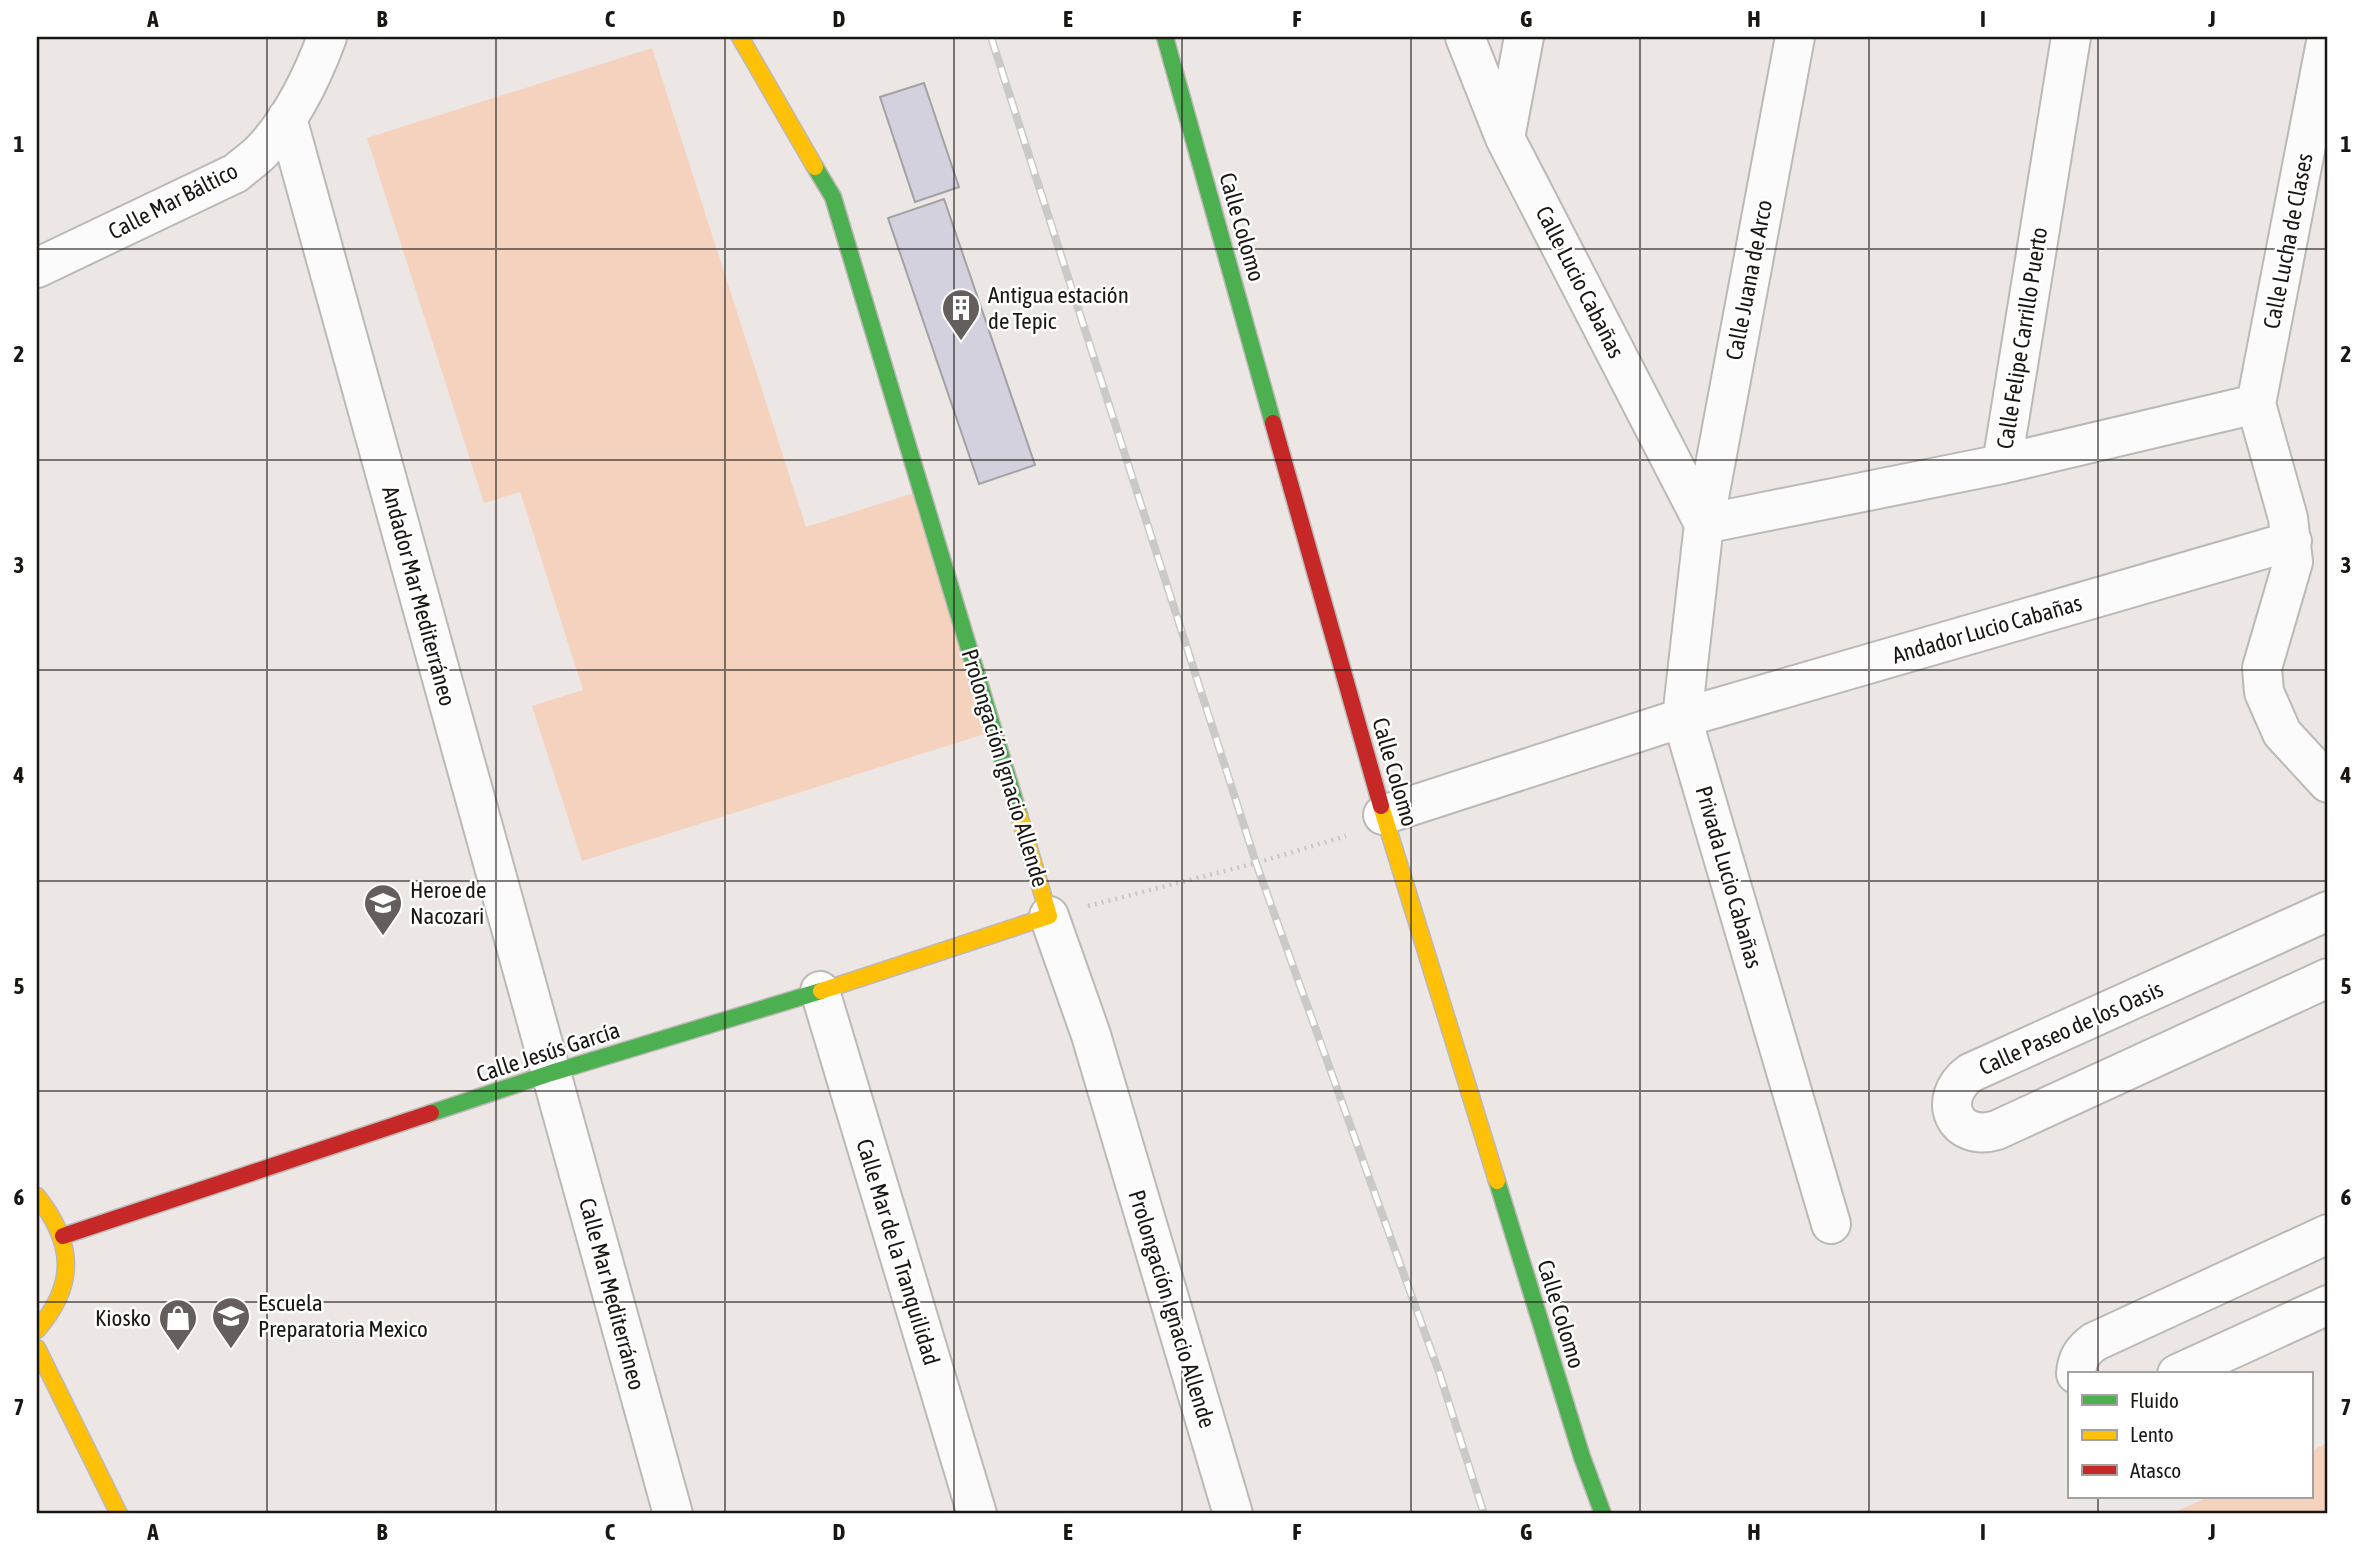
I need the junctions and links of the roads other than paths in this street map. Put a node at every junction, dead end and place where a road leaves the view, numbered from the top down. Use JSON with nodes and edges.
{"nodes":[{"id":1,"x":327,"y":37,"type":"edge"},
{"id":2,"x":740,"y":37,"type":"edge"},
{"id":3,"x":1165,"y":37,"type":"edge"},
{"id":4,"x":1465,"y":37,"type":"edge"},
{"id":5,"x":1524,"y":37,"type":"edge"},
{"id":6,"x":1795,"y":37,"type":"edge"},
{"id":7,"x":2071,"y":37,"type":"edge"},
{"id":8,"x":2327,"y":37,"type":"edge"},
{"id":9,"x":287,"y":118,"type":"junction"},
{"id":10,"x":1505,"y":138,"type":"junction"},
{"id":11,"x":37,"y":268,"type":"edge"},
{"id":12,"x":2256,"y":404,"type":"junction"},
{"id":13,"x":2001,"y":464,"type":"junction"},
{"id":14,"x":1704,"y":524,"type":"junction"},
{"id":15,"x":2292,"y":541,"type":"junction"},
{"id":16,"x":1682,"y":718,"type":"junction"},
{"id":17,"x":2328,"y":783,"type":"edge"},
{"id":18,"x":1383,"y":815,"type":"junction"},
{"id":19,"x":2328,"y":911,"type":"edge"},
{"id":20,"x":1049,"y":916,"type":"junction"},
{"id":21,"x":2328,"y":978,"type":"edge"},
{"id":22,"x":820,"y":991,"type":"junction"},
{"id":23,"x":551,"y":1073,"type":"junction"},
{"id":24,"x":37,"y":1196,"type":"edge"},
{"id":25,"x":1831,"y":1224,"type":"dead end"},
{"id":26,"x":2328,"y":1234,"type":"edge"},
{"id":27,"x":63,"y":1236,"type":"junction"},
{"id":28,"x":2328,"y":1305,"type":"edge"},
{"id":29,"x":37,"y":1330,"type":"edge"},
{"id":30,"x":37,"y":1348,"type":"edge"},
{"id":31,"x":2076,"y":1372,"type":"edge"},
{"id":32,"x":2181,"y":1372,"type":"edge"},
{"id":33,"x":119,"y":1514,"type":"edge"},
{"id":34,"x":673,"y":1514,"type":"edge"},
{"id":35,"x":977,"y":1514,"type":"edge"},
{"id":36,"x":1233,"y":1514,"type":"edge"},
{"id":37,"x":1603,"y":1514,"type":"edge"}],
"edges":[{"from":1,"to":9,"type":"street","name":"Calle Mar Báltico"},
{"from":2,"to":20,"type":"main road","name":"Prolongación Ignacio Allende"},
{"from":3,"to":18,"type":"main road","name":"Calle Colomo"},
{"from":4,"to":10,"type":"street","name":"Calle Lucio Cabañas"},
{"from":5,"to":10,"type":"street"},
{"from":6,"to":14,"type":"street","name":"Calle Juana de Arco"},
{"from":7,"to":13,"type":"street","name":"Calle Felipe Carrillo Puerto"},
{"from":8,"to":12,"type":"street","name":"Calle Lucha de Clases"},
{"from":9,"to":11,"type":"street","name":"Calle Mar Báltico"},
{"from":9,"to":23,"type":"street","name":"Andador Mar Mediterráneo"},
{"from":10,"to":14,"type":"street","name":"Calle Lucio Cabañas"},
{"from":12,"to":13,"type":"street"},
{"from":12,"to":15,"type":"street"},
{"from":13,"to":14,"type":"street","name":"Calle Felipe Carrillo Puerto"},
{"from":14,"to":16,"type":"street","name":"Privada Lucio Cabañas"},
{"from":15,"to":16,"type":"street","name":"Andador Lucio Cabañas"},
{"from":15,"to":17,"type":"street"},
{"from":16,"to":18,"type":"street"},
{"from":16,"to":25,"type":"street","name":"Privada Lucio Cabañas"},
{"from":18,"to":37,"type":"main road","name":"Calle Colomo"},
{"from":19,"to":21,"type":"street","name":"Calle Paseo de los Oasis"},
{"from":20,"to":22,"type":"main road","name":"Calle Jesús García"},
{"from":20,"to":36,"type":"street","name":"Prolongación Ignacio Allende"},
{"from":22,"to":23,"type":"main road","name":"Calle Jesús García"},
{"from":22,"to":35,"type":"street","name":"Calle Mar de la Tranquilidad"},
{"from":23,"to":27,"type":"main road","name":"Calle Jesús García"},
{"from":23,"to":34,"type":"street","name":"Calle Mar Mediterráneo"},
{"from":24,"to":27,"type":"main road"},
{"from":26,"to":31,"type":"street"},
{"from":27,"to":29,"type":"main road"},
{"from":28,"to":32,"type":"street"},
{"from":30,"to":33,"type":"main road"}]}
